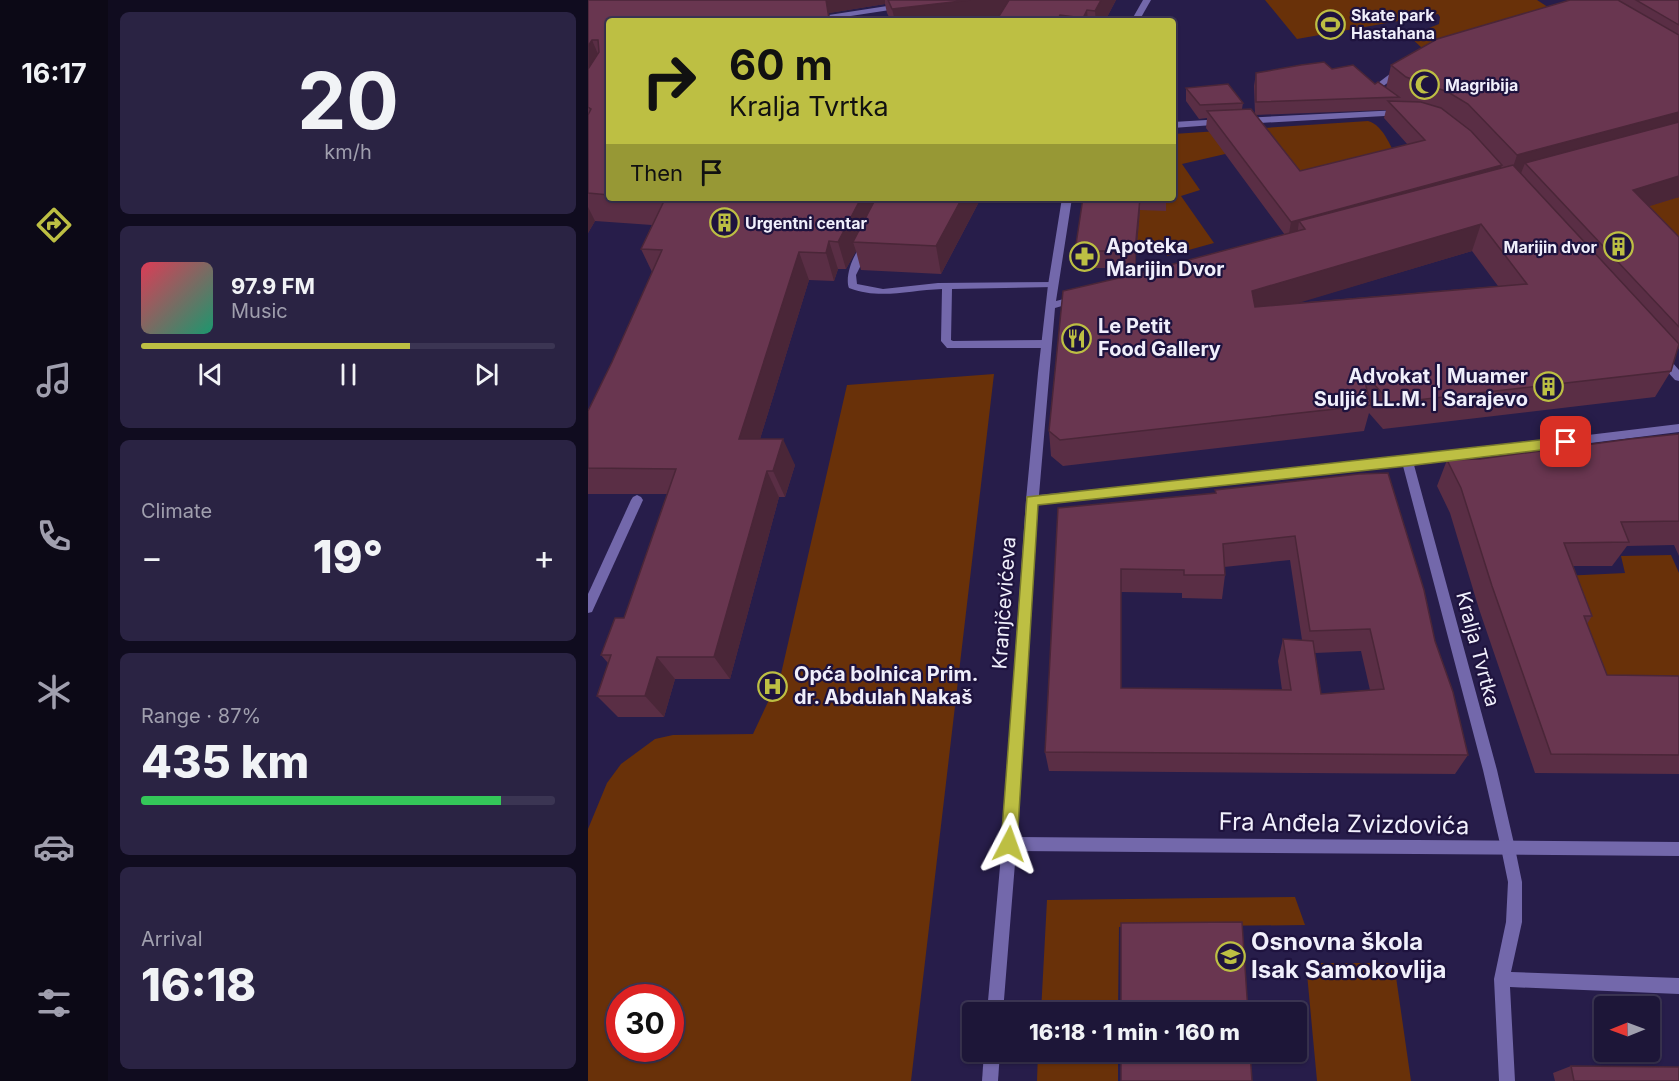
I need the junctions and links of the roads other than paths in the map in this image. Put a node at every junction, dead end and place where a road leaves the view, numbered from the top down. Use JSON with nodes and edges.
{"nodes":[{"id":1,"x":1147,"y":0,"type":"edge"},
{"id":2,"x":907,"y":5,"type":"edge"},
{"id":3,"x":822,"y":18,"type":"edge"},
{"id":4,"x":1137,"y":18,"type":"edge"},
{"id":5,"x":1408,"y":65,"type":"edge"},
{"id":6,"x":1393,"y":101,"type":"edge"},
{"id":7,"x":1406,"y":110,"type":"edge"},
{"id":8,"x":1176,"y":125,"type":"edge"},
{"id":9,"x":1067,"y":201,"type":"edge"},
{"id":10,"x":870,"y":237,"type":"edge"},
{"id":11,"x":1054,"y":284,"type":"junction"},
{"id":12,"x":947,"y":287,"type":"junction"},
{"id":13,"x":1084,"y":297,"type":"edge"},
{"id":14,"x":1052,"y":305,"type":"junction"},
{"id":15,"x":1046,"y":344,"type":"junction"},
{"id":16,"x":1656,"y":351,"type":"edge"},
{"id":17,"x":1679,"y":377,"type":"edge"},
{"id":18,"x":1679,"y":428,"type":"edge"},
{"id":19,"x":1407,"y":461,"type":"junction"},
{"id":20,"x":637,"y":500,"type":"edge"},
{"id":21,"x":1032,"y":500,"type":"junction"},
{"id":22,"x":588,"y":608,"type":"edge"},
{"id":23,"x":1009,"y":844,"type":"junction"},
{"id":24,"x":1508,"y":848,"type":"junction"},
{"id":25,"x":1679,"y":849,"type":"edge"},
{"id":26,"x":1503,"y":979,"type":"junction"},
{"id":27,"x":1679,"y":986,"type":"edge"},
{"id":28,"x":996,"y":1002,"type":"edge"},
{"id":29,"x":991,"y":1062,"type":"edge"},
{"id":30,"x":990,"y":1081,"type":"edge"},
{"id":31,"x":1507,"y":1081,"type":"edge"}],
"edges":[{"from":1,"to":4,"type":"street"},
{"from":2,"to":3,"type":"street"},
{"from":5,"to":6,"type":"street"},
{"from":7,"to":8,"type":"street"},
{"from":9,"to":11,"type":"street","name":"Kranjčevićeva"},
{"from":10,"to":12,"type":"street"},
{"from":11,"to":12,"type":"street"},
{"from":11,"to":14,"type":"street","name":"Kranjčevićeva"},
{"from":12,"to":15,"type":"street"},
{"from":13,"to":14,"type":"street"},
{"from":14,"to":15,"type":"street","name":"Kranjčevićeva"},
{"from":15,"to":21,"type":"street","name":"Kranjčevićeva"},
{"from":16,"to":17,"type":"street"},
{"from":18,"to":19,"type":"street"},
{"from":19,"to":21,"type":"street"},
{"from":19,"to":24,"type":"street","name":"Kralja Tvrtka"},
{"from":20,"to":22,"type":"street"},
{"from":21,"to":23,"type":"street","name":"Kranjčevićeva"},
{"from":23,"to":24,"type":"street","name":"Fra Anđela Zvizdovića"},
{"from":23,"to":28,"type":"street","name":"Kranjčevićeva"},
{"from":24,"to":25,"type":"street","name":"Fra Anđela Zvizdovića"},
{"from":24,"to":26,"type":"street","name":"Kralja Tvrtka"},
{"from":26,"to":27,"type":"street"},
{"from":26,"to":31,"type":"street","name":"Kralja Tvrtka"},
{"from":29,"to":30,"type":"street"}]}
